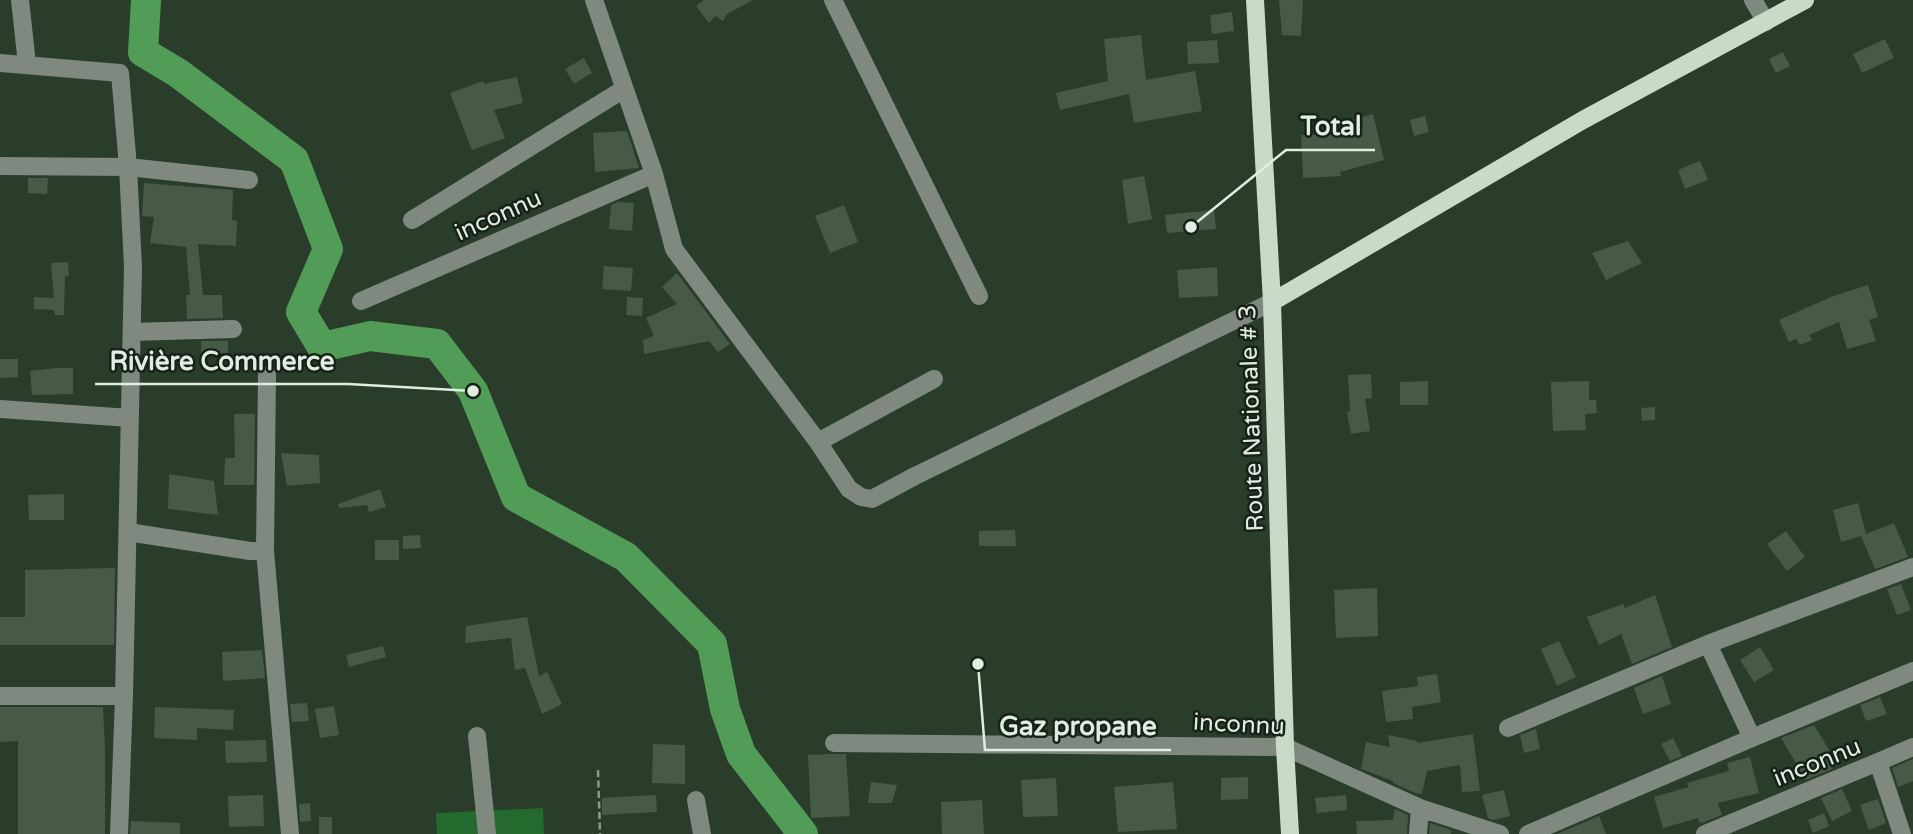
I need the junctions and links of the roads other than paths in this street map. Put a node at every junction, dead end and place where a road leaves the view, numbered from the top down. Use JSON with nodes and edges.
{"nodes":[{"id":1,"x":20,"y":0,"type":"edge"},
{"id":2,"x":594,"y":0,"type":"edge"},
{"id":3,"x":833,"y":0,"type":"edge"},
{"id":4,"x":1255,"y":0,"type":"edge"},
{"id":5,"x":1753,"y":0,"type":"edge"},
{"id":6,"x":1805,"y":0,"type":"edge"},
{"id":7,"x":1766,"y":22,"type":"junction"},
{"id":8,"x":0,"y":63,"type":"edge"},
{"id":9,"x":27,"y":64,"type":"junction"},
{"id":10,"x":624,"y":89,"type":"junction"},
{"id":11,"x":0,"y":166,"type":"edge"},
{"id":12,"x":128,"y":167,"type":"junction"},
{"id":13,"x":654,"y":174,"type":"junction"},
{"id":14,"x":249,"y":180,"type":"dead end"},
{"id":15,"x":412,"y":220,"type":"dead end"},
{"id":16,"x":979,"y":296,"type":"dead end"},
{"id":17,"x":361,"y":301,"type":"dead end"},
{"id":18,"x":1272,"y":302,"type":"junction"},
{"id":19,"x":233,"y":329,"type":"dead end"},
{"id":20,"x":132,"y":332,"type":"junction"},
{"id":21,"x":267,"y":374,"type":"dead end"},
{"id":22,"x":934,"y":379,"type":"dead end"},
{"id":23,"x":0,"y":409,"type":"edge"},
{"id":24,"x":130,"y":418,"type":"junction"},
{"id":25,"x":818,"y":442,"type":"junction"},
{"id":26,"x":128,"y":532,"type":"junction"},
{"id":27,"x":265,"y":551,"type":"junction"},
{"id":28,"x":1913,"y":567,"type":"edge"},
{"id":29,"x":1708,"y":644,"type":"junction"},
{"id":30,"x":1913,"y":671,"type":"edge"},
{"id":31,"x":0,"y":696,"type":"edge"},
{"id":32,"x":124,"y":696,"type":"junction"},
{"id":33,"x":1508,"y":728,"type":"dead end"},
{"id":34,"x":477,"y":736,"type":"dead end"},
{"id":35,"x":1752,"y":738,"type":"junction"},
{"id":36,"x":834,"y":743,"type":"dead end"},
{"id":37,"x":1285,"y":747,"type":"junction"},
{"id":38,"x":1913,"y":747,"type":"edge"},
{"id":39,"x":1878,"y":762,"type":"junction"},
{"id":40,"x":696,"y":800,"type":"dead end"},
{"id":41,"x":1420,"y":807,"type":"junction"},
{"id":42,"x":119,"y":834,"type":"edge"},
{"id":43,"x":290,"y":834,"type":"edge"},
{"id":44,"x":487,"y":834,"type":"edge"},
{"id":45,"x":702,"y":834,"type":"edge"},
{"id":46,"x":1290,"y":834,"type":"edge"},
{"id":47,"x":1418,"y":834,"type":"edge"},
{"id":48,"x":1500,"y":834,"type":"edge"},
{"id":49,"x":1528,"y":834,"type":"edge"},
{"id":50,"x":1705,"y":834,"type":"edge"},
{"id":51,"x":1902,"y":834,"type":"edge"}],
"edges":[{"from":1,"to":9,"type":"street"},
{"from":2,"to":10,"type":"street"},
{"from":3,"to":16,"type":"street"},
{"from":4,"to":18,"type":"main road","name":"Route Nationale # 3"},
{"from":5,"to":7,"type":"street"},
{"from":6,"to":7,"type":"main road"},
{"from":7,"to":18,"type":"main road"},
{"from":8,"to":9,"type":"street"},
{"from":9,"to":12,"type":"street"},
{"from":10,"to":13,"type":"street"},
{"from":10,"to":15,"type":"street","name":"inconnu"},
{"from":11,"to":12,"type":"street"},
{"from":12,"to":14,"type":"street"},
{"from":12,"to":20,"type":"street"},
{"from":13,"to":17,"type":"street","name":"inconnu"},
{"from":13,"to":25,"type":"street"},
{"from":18,"to":25,"type":"street"},
{"from":18,"to":37,"type":"main road","name":"Route Nationale # 3"},
{"from":19,"to":20,"type":"street"},
{"from":20,"to":24,"type":"street"},
{"from":21,"to":27,"type":"street"},
{"from":22,"to":25,"type":"street"},
{"from":23,"to":24,"type":"street"},
{"from":24,"to":26,"type":"street"},
{"from":26,"to":27,"type":"street"},
{"from":26,"to":32,"type":"street"},
{"from":27,"to":43,"type":"street"},
{"from":28,"to":29,"type":"street"},
{"from":29,"to":33,"type":"street"},
{"from":29,"to":35,"type":"street","name":"inconnu"},
{"from":30,"to":35,"type":"street","name":"inconnu"},
{"from":31,"to":32,"type":"street"},
{"from":32,"to":42,"type":"street"},
{"from":34,"to":44,"type":"street"},
{"from":35,"to":49,"type":"street","name":"inconnu"},
{"from":36,"to":37,"type":"street","name":"inconnu"},
{"from":37,"to":41,"type":"street","name":"inconnu"},
{"from":37,"to":46,"type":"main road","name":"Route Nationale # 3"},
{"from":38,"to":39,"type":"street"},
{"from":39,"to":50,"type":"street","name":"inconnu"},
{"from":39,"to":51,"type":"street","name":"inconnu"},
{"from":40,"to":45,"type":"street"},
{"from":41,"to":47,"type":"street"},
{"from":41,"to":48,"type":"street","name":"inconnu"}]}
